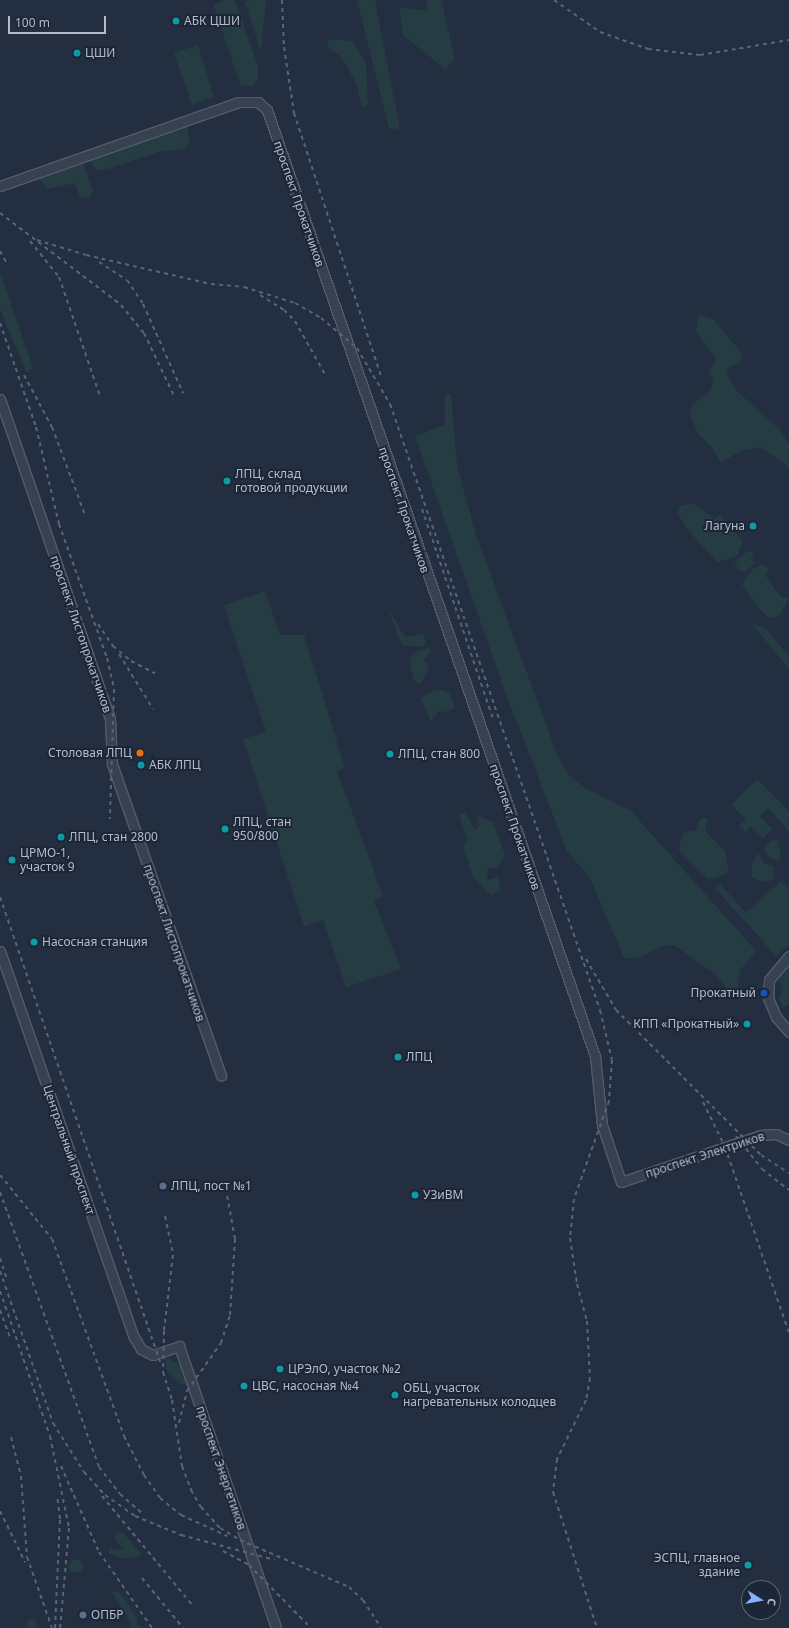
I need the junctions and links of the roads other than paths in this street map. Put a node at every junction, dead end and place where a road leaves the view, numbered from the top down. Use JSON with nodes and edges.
{"nodes":[{"id":1,"x":0,"y":186,"type":"edge"},
{"id":2,"x":0,"y":399,"type":"edge"},
{"id":3,"x":0,"y":951,"type":"edge"},
{"id":4,"x":789,"y":956,"type":"edge"},
{"id":5,"x":789,"y":1032,"type":"edge"},
{"id":6,"x":221,"y":1075,"type":"dead end"},
{"id":7,"x":789,"y":1140,"type":"edge"},
{"id":8,"x":621,"y":1182,"type":"joint"},
{"id":9,"x":141,"y":1348,"type":"joint"},
{"id":10,"x":276,"y":1628,"type":"edge"}],
"edges":[{"from":1,"to":8,"type":"street","name":"проспект Прокатчиков"},
{"from":2,"to":6,"type":"street","name":"проспект Листопрокатчиков"},
{"from":3,"to":9,"type":"street","name":"Центральный проспект"},
{"from":4,"to":5,"type":"street"},
{"from":7,"to":8,"type":"street","name":"проспект Электриков"},
{"from":9,"to":10,"type":"street","name":"проспект Энергетиков"}]}
